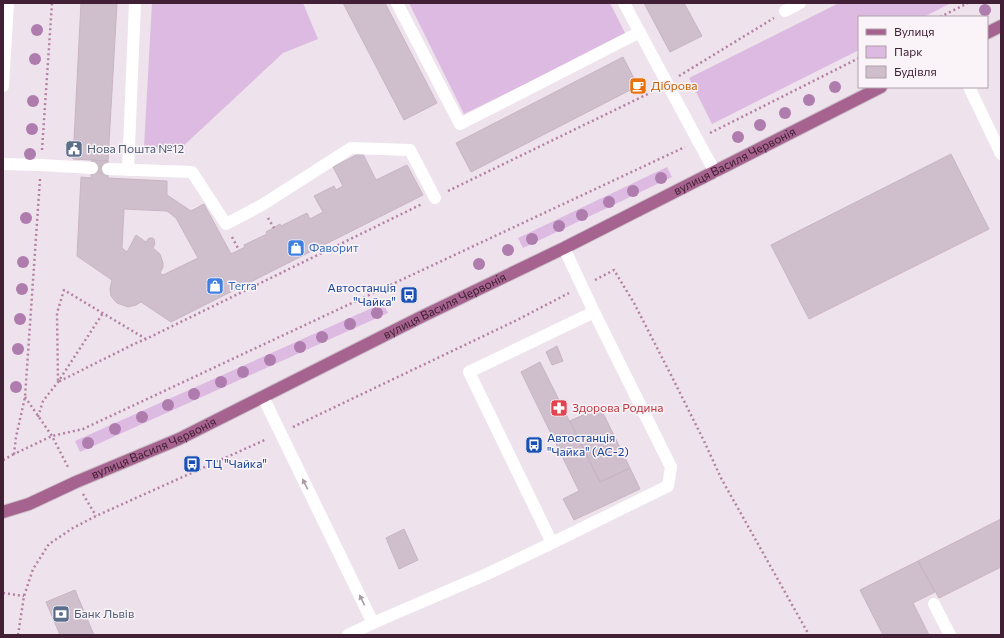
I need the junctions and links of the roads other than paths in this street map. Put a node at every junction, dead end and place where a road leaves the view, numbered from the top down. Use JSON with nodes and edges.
{"nodes":[{"id":1,"x":8,"y":3,"type":"edge"},
{"id":2,"x":135,"y":3,"type":"edge"},
{"id":3,"x":397,"y":3,"type":"edge"},
{"id":4,"x":624,"y":3,"type":"edge"},
{"id":5,"x":800,"y":3,"type":"edge"},
{"id":6,"x":785,"y":10,"type":"road end"},
{"id":7,"x":1001,"y":26,"type":"edge"},
{"id":8,"x":640,"y":32,"type":"junction"},
{"id":9,"x":988,"y":32,"type":"edge"},
{"id":10,"x":3,"y":86,"type":"edge"},
{"id":11,"x":879,"y":88,"type":"edge"},
{"id":12,"x":969,"y":88,"type":"edge"},
{"id":13,"x":1001,"y":154,"type":"edge"},
{"id":14,"x":3,"y":164,"type":"edge"},
{"id":15,"x":92,"y":168,"type":"tunnel mouth"},
{"id":16,"x":108,"y":169,"type":"tunnel mouth"},
{"id":17,"x":128,"y":170,"type":"junction"},
{"id":18,"x":715,"y":172,"type":"junction"},
{"id":19,"x":436,"y":198,"type":"road end"},
{"id":20,"x":564,"y":248,"type":"junction"},
{"id":21,"x":594,"y":312,"type":"junction"},
{"id":22,"x":263,"y":396,"type":"junction"},
{"id":23,"x":3,"y":512,"type":"edge"},
{"id":24,"x":552,"y":543,"type":"junction"},
{"id":25,"x":934,"y":604,"type":"dead end"},
{"id":26,"x":373,"y":623,"type":"junction"},
{"id":27,"x":348,"y":635,"type":"edge"},
{"id":28,"x":950,"y":635,"type":"edge"}],
"edges":[{"from":1,"to":10,"type":"street"},
{"from":2,"to":17,"type":"street"},
{"from":3,"to":8,"type":"street"},
{"from":4,"to":8,"type":"street"},
{"from":5,"to":6,"type":"street"},
{"from":7,"to":9,"type":"main road"},
{"from":8,"to":18,"type":"street"},
{"from":11,"to":18,"type":"main road","name":"вулиця Василя Червонія"},
{"from":12,"to":13,"type":"street"},
{"from":14,"to":15,"type":"street"},
{"from":16,"to":17,"type":"street"},
{"from":17,"to":19,"type":"street"},
{"from":18,"to":20,"type":"main road","name":"вулиця Василя Червонія"},
{"from":20,"to":21,"type":"street"},
{"from":20,"to":22,"type":"main road","name":"вулиця Василя Червонія"},
{"from":21,"to":24,"type":"street"},
{"from":21,"to":24,"type":"street"},
{"from":22,"to":23,"type":"main road","name":"вулиця Василя Червонія"},
{"from":26,"to":22,"type":"street","one_way":true},
{"from":24,"to":26,"type":"street"},
{"from":25,"to":28,"type":"street"},
{"from":26,"to":27,"type":"street"}]}
